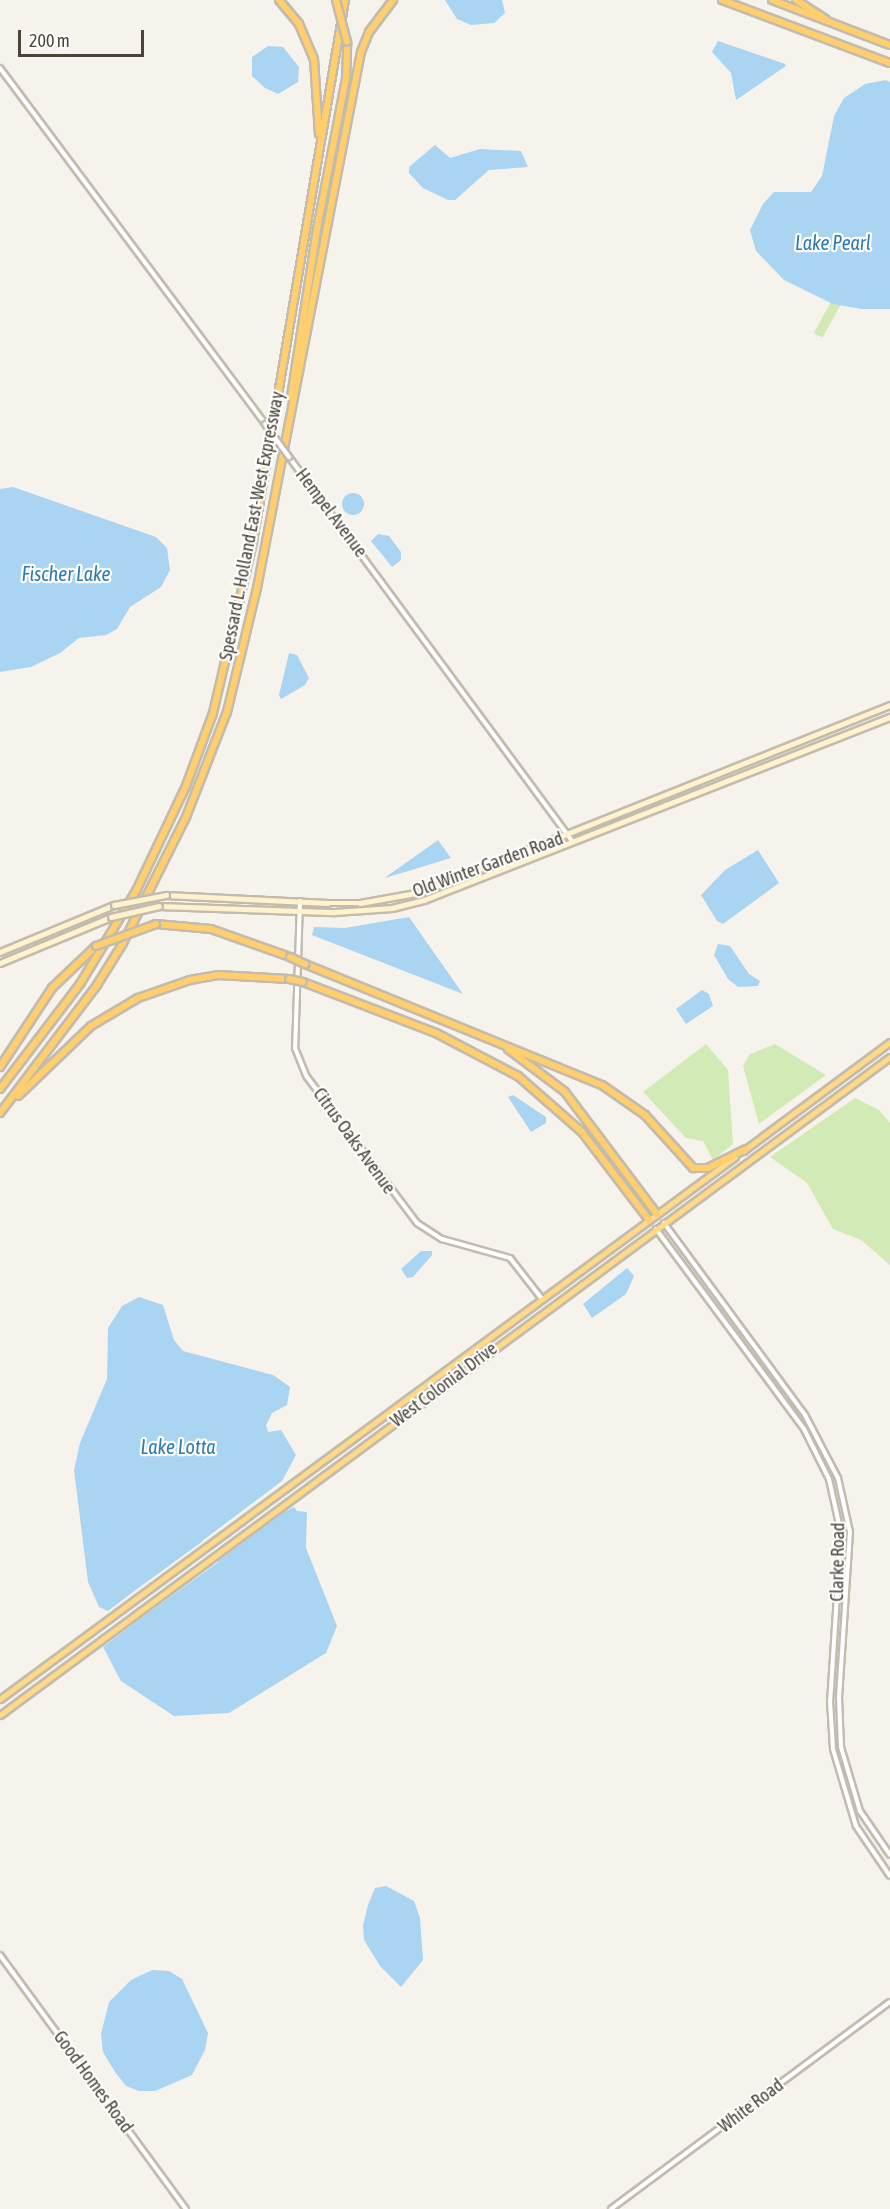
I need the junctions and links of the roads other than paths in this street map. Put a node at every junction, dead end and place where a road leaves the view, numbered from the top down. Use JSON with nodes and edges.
{"nodes":[{"id":1,"x":279,"y":0,"type":"edge"},
{"id":2,"x":336,"y":0,"type":"edge"},
{"id":3,"x":345,"y":0,"type":"edge"},
{"id":4,"x":393,"y":0,"type":"edge"},
{"id":5,"x":722,"y":0,"type":"edge"},
{"id":6,"x":772,"y":0,"type":"edge"},
{"id":7,"x":796,"y":0,"type":"edge"},
{"id":8,"x":826,"y":20,"type":"junction"},
{"id":9,"x":890,"y":45,"type":"edge"},
{"id":10,"x":890,"y":63,"type":"edge"},
{"id":11,"x":0,"y":68,"type":"edge"},
{"id":12,"x":311,"y":193,"type":"junction"},
{"id":13,"x":292,"y":401,"type":"junction"},
{"id":14,"x":890,"y":705,"type":"edge"},
{"id":15,"x":890,"y":717,"type":"edge"},
{"id":16,"x":569,"y":835,"type":"junction"},
{"id":17,"x":574,"y":843,"type":"junction"},
{"id":18,"x":300,"y":902,"type":"junction"},
{"id":19,"x":300,"y":910,"type":"junction"},
{"id":20,"x":0,"y":952,"type":"edge"},
{"id":21,"x":0,"y":963,"type":"edge"},
{"id":22,"x":495,"y":1041,"type":"junction"},
{"id":23,"x":890,"y":1042,"type":"edge"},
{"id":24,"x":890,"y":1057,"type":"edge"},
{"id":25,"x":0,"y":1067,"type":"edge"},
{"id":26,"x":0,"y":1089,"type":"edge"},
{"id":27,"x":0,"y":1113,"type":"edge"},
{"id":28,"x":746,"y":1149,"type":"junction"},
{"id":29,"x":657,"y":1214,"type":"junction"},
{"id":30,"x":649,"y":1220,"type":"junction"},
{"id":31,"x":664,"y":1223,"type":"junction"},
{"id":32,"x":656,"y":1229,"type":"junction"},
{"id":33,"x":557,"y":1288,"type":"junction"},
{"id":34,"x":542,"y":1299,"type":"junction"},
{"id":35,"x":549,"y":1306,"type":"junction"},
{"id":36,"x":536,"y":1317,"type":"junction"},
{"id":37,"x":93,"y":1630,"type":"junction"},
{"id":38,"x":86,"y":1635,"type":"junction"},
{"id":39,"x":100,"y":1640,"type":"junction"},
{"id":40,"x":94,"y":1645,"type":"junction"},
{"id":41,"x":0,"y":1699,"type":"edge"},
{"id":42,"x":0,"y":1714,"type":"edge"},
{"id":43,"x":890,"y":1855,"type":"edge"},
{"id":44,"x":890,"y":1876,"type":"edge"},
{"id":45,"x":0,"y":1955,"type":"edge"},
{"id":46,"x":890,"y":2002,"type":"edge"},
{"id":47,"x":185,"y":2208,"type":"edge"},
{"id":48,"x":611,"y":2209,"type":"edge"}],
"edges":[{"from":1,"to":12,"type":"highway"},
{"from":2,"to":13,"type":"highway","bridge":true},
{"from":3,"to":12,"type":"highway"},
{"from":4,"to":13,"type":"highway"},
{"from":5,"to":10,"type":"highway"},
{"from":6,"to":8,"type":"highway"},
{"from":7,"to":8,"type":"highway"},
{"from":8,"to":9,"type":"highway"},
{"from":11,"to":16,"type":"street","name":"Hempel Avenue","bridge":true},
{"from":12,"to":26,"type":"highway","name":"Spessard L. Holland East-West Expressway"},
{"from":13,"to":27,"type":"highway","name":"Spessard L. Holland East-West Expressway"},
{"from":14,"to":16,"type":"main road","name":"Old Winter Garden Road"},
{"from":15,"to":17,"type":"main road","name":"Old Winter Garden Road"},
{"from":16,"to":17,"type":"street","name":"Hempel Avenue"},
{"from":16,"to":18,"type":"main road","name":"Old Winter Garden Road"},
{"from":17,"to":19,"type":"main road","name":"Old Winter Garden Road"},
{"from":18,"to":19,"type":"street","name":"Citrus Oaks Avenue"},
{"from":18,"to":20,"type":"main road","name":"Old Winter Garden Road","bridge":true},
{"from":19,"to":21,"type":"main road","name":"Old Winter Garden Road","bridge":true},
{"from":19,"to":34,"type":"street","name":"Citrus Oaks Avenue"},
{"from":22,"to":25,"type":"highway","bridge":true},
{"from":22,"to":28,"type":"highway"},
{"from":22,"to":29,"type":"highway"},
{"from":23,"to":28,"type":"highway","name":"West Colonial Drive"},
{"from":24,"to":31,"type":"highway","name":"West Colonial Drive"},
{"from":27,"to":30,"type":"highway","bridge":true},
{"from":28,"to":29,"type":"highway","name":"West Colonial Drive"},
{"from":29,"to":30,"type":"highway","name":"West Colonial Drive"},
{"from":29,"to":31,"type":"highway","name":"Clarke Road"},
{"from":30,"to":32,"type":"highway","name":"Clarke Road"},
{"from":30,"to":33,"type":"highway","name":"West Colonial Drive"},
{"from":31,"to":32,"type":"highway","name":"West Colonial Drive"},
{"from":31,"to":43,"type":"street","name":"Clarke Road"},
{"from":32,"to":35,"type":"highway","name":"West Colonial Drive"},
{"from":32,"to":44,"type":"street","name":"Clarke Road"},
{"from":33,"to":34,"type":"highway","name":"West Colonial Drive"},
{"from":33,"to":35,"type":"highway"},
{"from":34,"to":36,"type":"highway"},
{"from":34,"to":37,"type":"highway","name":"West Colonial Drive"},
{"from":35,"to":36,"type":"highway","name":"West Colonial Drive"},
{"from":36,"to":39,"type":"highway","name":"West Colonial Drive"},
{"from":37,"to":38,"type":"highway","name":"West Colonial Drive"},
{"from":37,"to":39,"type":"highway"},
{"from":38,"to":40,"type":"highway"},
{"from":38,"to":41,"type":"highway","name":"West Colonial Drive"},
{"from":39,"to":40,"type":"highway","name":"West Colonial Drive"},
{"from":40,"to":42,"type":"highway","name":"West Colonial Drive"},
{"from":45,"to":47,"type":"street","name":"Good Homes Road"},
{"from":46,"to":48,"type":"street","name":"White Road"}]}
